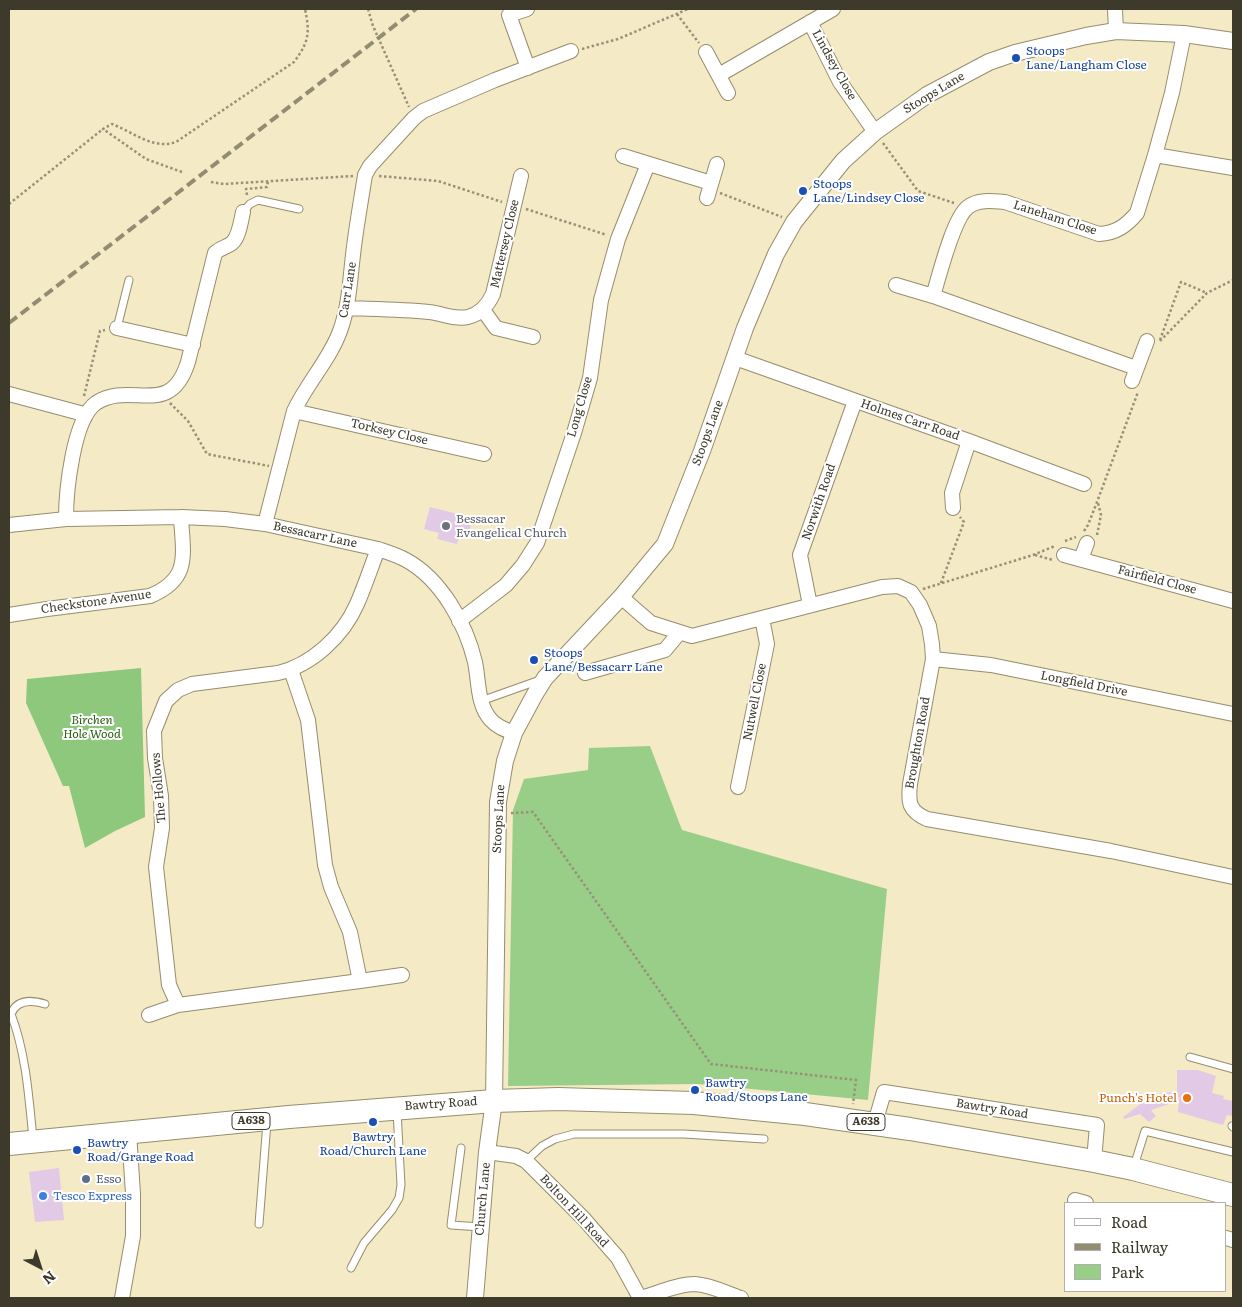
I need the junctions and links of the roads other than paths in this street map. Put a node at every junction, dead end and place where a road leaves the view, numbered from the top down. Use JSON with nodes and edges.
{"nodes":[{"id":1,"x":527,"y":9,"type":"edge"},
{"id":2,"x":833,"y":9,"type":"edge"},
{"id":3,"x":1115,"y":9,"type":"edge"},
{"id":4,"x":508,"y":12,"type":"edge"},
{"id":5,"x":810,"y":22,"type":"junction"},
{"id":6,"x":1116,"y":32,"type":"junction"},
{"id":7,"x":1184,"y":34,"type":"junction"},
{"id":8,"x":1233,"y":41,"type":"edge"},
{"id":9,"x":571,"y":51,"type":"road end"},
{"id":10,"x":706,"y":52,"type":"road end"},
{"id":11,"x":528,"y":68,"type":"junction"},
{"id":12,"x":718,"y":75,"type":"junction"},
{"id":13,"x":728,"y":93,"type":"dead end"},
{"id":14,"x":875,"y":132,"type":"junction"},
{"id":15,"x":1155,"y":155,"type":"junction"},
{"id":16,"x":624,"y":156,"type":"dead end"},
{"id":17,"x":648,"y":164,"type":"junction"},
{"id":18,"x":717,"y":164,"type":"dead end"},
{"id":19,"x":1233,"y":168,"type":"edge"},
{"id":20,"x":521,"y":176,"type":"dead end"},
{"id":21,"x":299,"y":209,"type":"dead end"},
{"id":22,"x":243,"y":212,"type":"joint"},
{"id":23,"x":129,"y":280,"type":"dead end"},
{"id":24,"x":896,"y":285,"type":"dead end"},
{"id":25,"x":933,"y":296,"type":"junction"},
{"id":26,"x":347,"y":308,"type":"junction"},
{"id":27,"x":483,"y":310,"type":"junction"},
{"id":28,"x":117,"y":328,"type":"joint"},
{"id":29,"x":533,"y":337,"type":"dead end"},
{"id":30,"x":1147,"y":341,"type":"dead end"},
{"id":31,"x":192,"y":344,"type":"junction"},
{"id":32,"x":735,"y":358,"type":"junction"},
{"id":33,"x":9,"y":394,"type":"edge"},
{"id":34,"x":855,"y":400,"type":"junction"},
{"id":35,"x":294,"y":411,"type":"junction"},
{"id":36,"x":82,"y":415,"type":"junction"},
{"id":37,"x":969,"y":441,"type":"junction"},
{"id":38,"x":484,"y":454,"type":"dead end"},
{"id":39,"x":1084,"y":484,"type":"dead end"},
{"id":40,"x":953,"y":508,"type":"road end"},
{"id":41,"x":181,"y":518,"type":"junction"},
{"id":42,"x":66,"y":519,"type":"junction"},
{"id":43,"x":265,"y":524,"type":"junction"},
{"id":44,"x":9,"y":525,"type":"edge"},
{"id":45,"x":1087,"y":543,"type":"road end"},
{"id":46,"x":378,"y":549,"type":"junction"},
{"id":47,"x":1064,"y":555,"type":"road end"},
{"id":48,"x":1082,"y":560,"type":"junction"},
{"id":49,"x":621,"y":597,"type":"junction"},
{"id":50,"x":1233,"y":601,"type":"edge"},
{"id":51,"x":810,"y":605,"type":"junction"},
{"id":52,"x":9,"y":616,"type":"edge"},
{"id":53,"x":762,"y":618,"type":"junction"},
{"id":54,"x":459,"y":621,"type":"junction"},
{"id":55,"x":679,"y":633,"type":"junction"},
{"id":56,"x":933,"y":659,"type":"junction"},
{"id":57,"x":291,"y":670,"type":"junction"},
{"id":58,"x":585,"y":673,"type":"dead end"},
{"id":59,"x":545,"y":678,"type":"junction"},
{"id":60,"x":481,"y":701,"type":"junction"},
{"id":61,"x":1233,"y":714,"type":"edge"},
{"id":62,"x":514,"y":733,"type":"junction"},
{"id":63,"x":738,"y":787,"type":"dead end"},
{"id":64,"x":1233,"y":877,"type":"edge"},
{"id":65,"x":402,"y":975,"type":"dead end"},
{"id":66,"x":360,"y":981,"type":"junction"},
{"id":67,"x":45,"y":1004,"type":"dead end"},
{"id":68,"x":178,"y":1005,"type":"junction"},
{"id":69,"x":149,"y":1015,"type":"dead end"},
{"id":70,"x":1190,"y":1057,"type":"dead end"},
{"id":71,"x":1233,"y":1069,"type":"edge"},
{"id":72,"x":494,"y":1101,"type":"junction"},
{"id":73,"x":397,"y":1108,"type":"junction"},
{"id":74,"x":267,"y":1119,"type":"junction"},
{"id":75,"x":874,"y":1123,"type":"junction"},
{"id":76,"x":129,"y":1132,"type":"junction"},
{"id":77,"x":764,"y":1139,"type":"dead end"},
{"id":78,"x":33,"y":1142,"type":"junction"},
{"id":79,"x":9,"y":1144,"type":"edge"},
{"id":80,"x":461,"y":1148,"type":"dead end"},
{"id":81,"x":487,"y":1152,"type":"junction"},
{"id":82,"x":1233,"y":1152,"type":"edge"},
{"id":83,"x":526,"y":1161,"type":"junction"},
{"id":84,"x":1094,"y":1161,"type":"junction"},
{"id":85,"x":1134,"y":1169,"type":"junction"},
{"id":86,"x":1233,"y":1194,"type":"edge"},
{"id":87,"x":259,"y":1224,"type":"dead end"},
{"id":88,"x":481,"y":1227,"type":"junction"},
{"id":89,"x":351,"y":1268,"type":"dead end"},
{"id":90,"x":122,"y":1298,"type":"edge"},
{"id":91,"x":475,"y":1298,"type":"edge"},
{"id":92,"x":641,"y":1298,"type":"edge"},
{"id":93,"x":741,"y":1298,"type":"edge"}],
"edges":[{"from":1,"to":4,"type":"street"},
{"from":2,"to":5,"type":"street","name":"Lindsey Close"},
{"from":3,"to":6,"type":"street"},
{"from":4,"to":11,"type":"street"},
{"from":5,"to":12,"type":"street","name":"Lindsey Close"},
{"from":5,"to":14,"type":"street","name":"Lindsey Close"},
{"from":6,"to":7,"type":"street","name":"Stoops Lane"},
{"from":6,"to":14,"type":"street","name":"Stoops Lane"},
{"from":7,"to":8,"type":"street","name":"Stoops Lane"},
{"from":7,"to":15,"type":"street","name":"Laneham Close"},
{"from":9,"to":11,"type":"street","name":"Carr Lane"},
{"from":10,"to":12,"type":"street"},
{"from":11,"to":26,"type":"street","name":"Carr Lane"},
{"from":12,"to":13,"type":"street"},
{"from":14,"to":32,"type":"street","name":"Stoops Lane"},
{"from":15,"to":19,"type":"street"},
{"from":15,"to":25,"type":"street","name":"Laneham Close"},
{"from":16,"to":17,"type":"street"},
{"from":17,"to":18,"type":"street"},
{"from":17,"to":54,"type":"street","name":"Long Close"},
{"from":20,"to":27,"type":"street","name":"Mattersey Close"},
{"from":21,"to":22,"type":"lane"},
{"from":22,"to":31,"type":"street"},
{"from":23,"to":28,"type":"lane"},
{"from":24,"to":25,"type":"street"},
{"from":25,"to":30,"type":"street"},
{"from":26,"to":27,"type":"street"},
{"from":26,"to":35,"type":"street","name":"Carr Lane"},
{"from":27,"to":29,"type":"street"},
{"from":28,"to":31,"type":"street"},
{"from":31,"to":36,"type":"street"},
{"from":32,"to":34,"type":"street","name":"Holmes Carr Road"},
{"from":32,"to":49,"type":"street","name":"Stoops Lane"},
{"from":33,"to":36,"type":"street"},
{"from":34,"to":37,"type":"street","name":"Holmes Carr Road"},
{"from":34,"to":51,"type":"street","name":"Norwith Road"},
{"from":35,"to":38,"type":"street","name":"Torksey Close"},
{"from":35,"to":43,"type":"street","name":"Carr Lane"},
{"from":36,"to":42,"type":"street"},
{"from":37,"to":39,"type":"street","name":"Holmes Carr Road"},
{"from":37,"to":40,"type":"street"},
{"from":41,"to":42,"type":"street","name":"Bessacarr Lane"},
{"from":41,"to":43,"type":"street","name":"Bessacarr Lane"},
{"from":41,"to":52,"type":"street","name":"Checkstone Avenue"},
{"from":42,"to":44,"type":"street","name":"Bessacarr Lane"},
{"from":43,"to":46,"type":"street","name":"Bessacarr Lane"},
{"from":45,"to":48,"type":"street"},
{"from":46,"to":54,"type":"street","name":"Bessacarr Lane"},
{"from":46,"to":57,"type":"street","name":"The Hollows"},
{"from":47,"to":48,"type":"street","name":"Fairfield Close"},
{"from":48,"to":50,"type":"street","name":"Fairfield Close"},
{"from":49,"to":55,"type":"street"},
{"from":49,"to":59,"type":"street","name":"Stoops Lane"},
{"from":51,"to":53,"type":"street"},
{"from":51,"to":56,"type":"street","name":"Broughton Road"},
{"from":53,"to":55,"type":"street"},
{"from":53,"to":63,"type":"street","name":"Nutwell Close"},
{"from":54,"to":60,"type":"street","name":"Bessacarr Lane"},
{"from":55,"to":58,"type":"street"},
{"from":56,"to":61,"type":"street","name":"Longfield Drive"},
{"from":56,"to":64,"type":"street","name":"Broughton Road"},
{"from":57,"to":66,"type":"street"},
{"from":57,"to":68,"type":"street","name":"The Hollows"},
{"from":59,"to":60,"type":"lane"},
{"from":59,"to":62,"type":"street","name":"Stoops Lane"},
{"from":60,"to":62,"type":"street","name":"Bessacarr Lane"},
{"from":62,"to":72,"type":"street","name":"Stoops Lane"},
{"from":65,"to":66,"type":"street"},
{"from":66,"to":68,"type":"street"},
{"from":67,"to":78,"type":"lane"},
{"from":68,"to":69,"type":"street"},
{"from":70,"to":71,"type":"lane"},
{"from":72,"to":73,"type":"highway","name":"Bawtry Road","number":"A638"},
{"from":72,"to":75,"type":"highway","name":"Bawtry Road","number":"A638"},
{"from":72,"to":81,"type":"street","name":"Church Lane"},
{"from":73,"to":74,"type":"highway","name":"Bawtry Road","number":"A638"},
{"from":73,"to":89,"type":"lane"},
{"from":74,"to":76,"type":"highway","name":"Bawtry Road","number":"A638"},
{"from":74,"to":87,"type":"lane"},
{"from":75,"to":84,"type":"highway","name":"Bawtry Road","number":"A638"},
{"from":75,"to":84,"type":"street","name":"Bawtry Road"},
{"from":76,"to":78,"type":"highway","name":"Bawtry Road","number":"A638"},
{"from":76,"to":90,"type":"street"},
{"from":77,"to":83,"type":"lane"},
{"from":78,"to":79,"type":"highway","name":"Bawtry Road","number":"A638"},
{"from":80,"to":88,"type":"lane"},
{"from":81,"to":83,"type":"street","name":"Bolton Hill Road"},
{"from":81,"to":88,"type":"street","name":"Church Lane"},
{"from":82,"to":85,"type":"lane"},
{"from":83,"to":92,"type":"street","name":"Bolton Hill Road"},
{"from":84,"to":85,"type":"highway","name":"Bawtry Road","number":"A638"},
{"from":85,"to":86,"type":"highway","name":"Bawtry Road","number":"A638"},
{"from":88,"to":91,"type":"street","name":"Church Lane"},
{"from":92,"to":93,"type":"street"}]}
